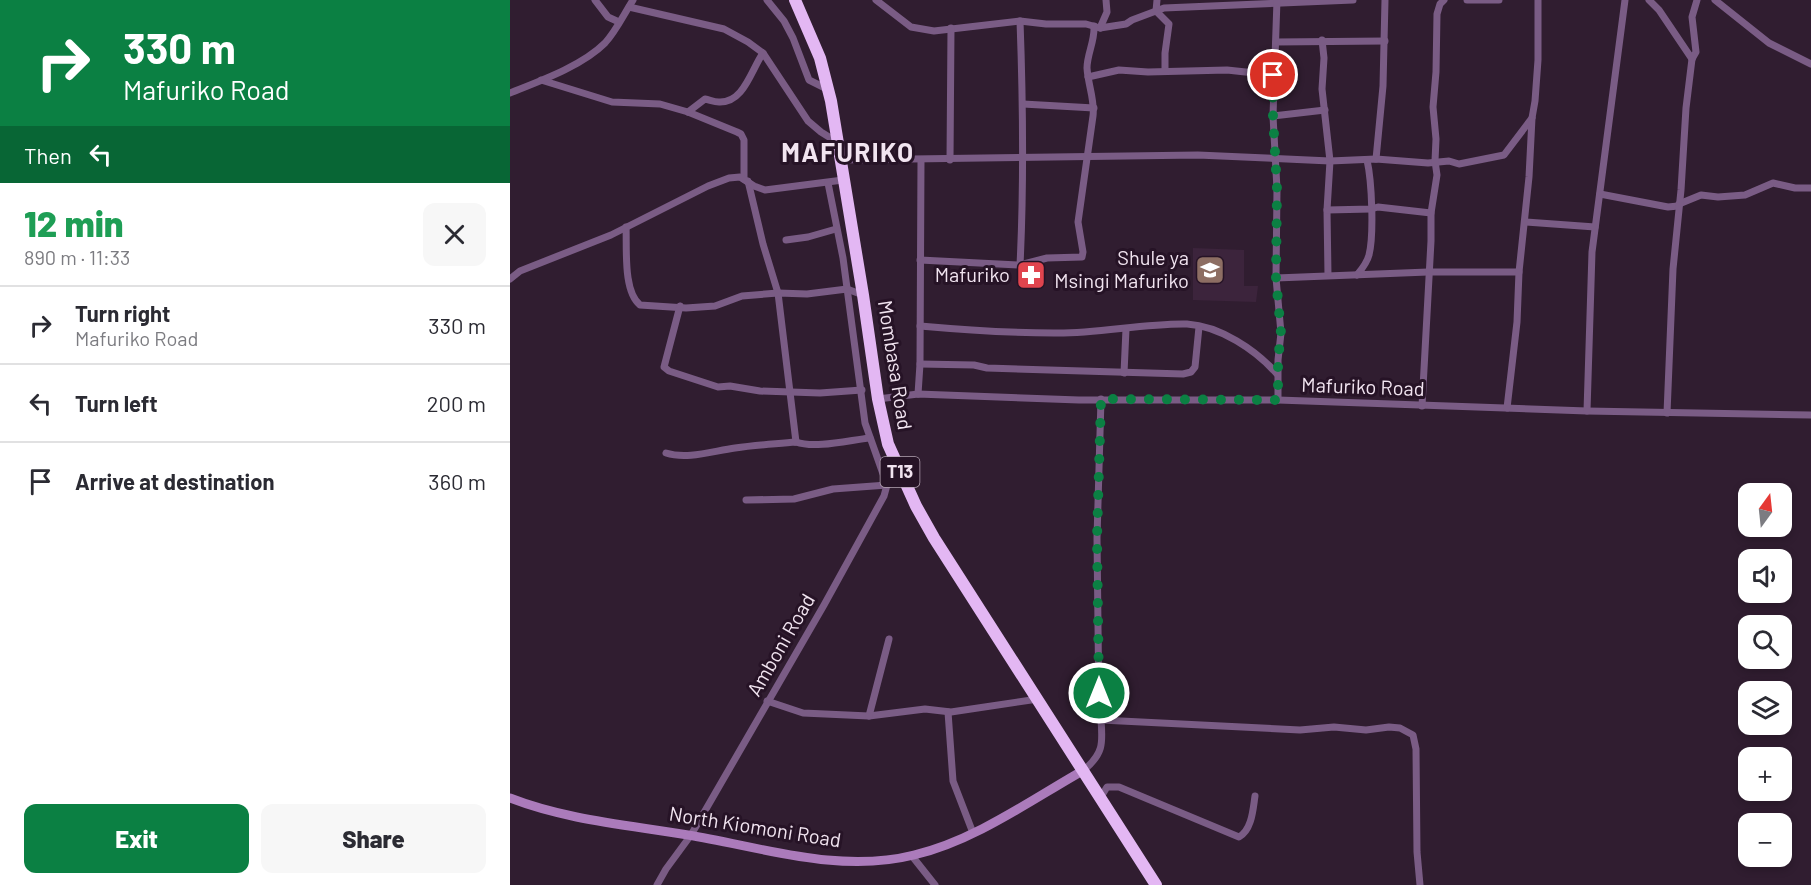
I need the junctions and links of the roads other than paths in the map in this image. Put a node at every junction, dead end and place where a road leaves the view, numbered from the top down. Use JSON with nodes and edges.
{"nodes":[{"id":1,"x":595,"y":0,"type":"edge"},
{"id":2,"x":767,"y":0,"type":"edge"},
{"id":3,"x":795,"y":0,"type":"edge"},
{"id":4,"x":876,"y":0,"type":"edge"},
{"id":5,"x":1106,"y":0,"type":"edge"},
{"id":6,"x":1157,"y":0,"type":"edge"},
{"id":7,"x":1353,"y":0,"type":"edge"},
{"id":8,"x":1385,"y":0,"type":"edge"},
{"id":9,"x":1444,"y":0,"type":"edge"},
{"id":10,"x":1467,"y":0,"type":"edge"},
{"id":11,"x":1499,"y":0,"type":"edge"},
{"id":12,"x":1538,"y":0,"type":"edge"},
{"id":13,"x":1625,"y":0,"type":"edge"},
{"id":14,"x":1649,"y":0,"type":"edge"},
{"id":15,"x":1697,"y":0,"type":"edge"},
{"id":16,"x":1715,"y":0,"type":"edge"},
{"id":17,"x":1277,"y":1,"type":"edge"},
{"id":18,"x":631,"y":3,"type":"edge"},
{"id":19,"x":1156,"y":11,"type":"junction"},
{"id":20,"x":1020,"y":21,"type":"junction"},
{"id":21,"x":619,"y":22,"type":"junction"},
{"id":22,"x":1097,"y":27,"type":"junction"},
{"id":23,"x":951,"y":28,"type":"junction"},
{"id":24,"x":1322,"y":40,"type":"junction"},
{"id":25,"x":1385,"y":41,"type":"junction"},
{"id":26,"x":1276,"y":42,"type":"junction"},
{"id":27,"x":763,"y":53,"type":"junction"},
{"id":28,"x":1692,"y":59,"type":"junction"},
{"id":29,"x":1811,"y":64,"type":"edge"},
{"id":30,"x":1165,"y":70,"type":"junction"},
{"id":31,"x":1273,"y":75,"type":"junction"},
{"id":32,"x":1088,"y":76,"type":"junction"},
{"id":33,"x":541,"y":80,"type":"junction"},
{"id":34,"x":828,"y":90,"type":"junction"},
{"id":35,"x":510,"y":93,"type":"edge"},
{"id":36,"x":1023,"y":104,"type":"junction"},
{"id":37,"x":1094,"y":108,"type":"junction"},
{"id":38,"x":1325,"y":110,"type":"junction"},
{"id":39,"x":688,"y":112,"type":"junction"},
{"id":40,"x":1273,"y":116,"type":"junction"},
{"id":41,"x":1532,"y":118,"type":"junction"},
{"id":42,"x":837,"y":142,"type":"junction"},
{"id":43,"x":1087,"y":158,"type":"junction"},
{"id":44,"x":1022,"y":159,"type":"junction"},
{"id":45,"x":1275,"y":159,"type":"junction"},
{"id":46,"x":1376,"y":159,"type":"junction"},
{"id":47,"x":840,"y":160,"type":"junction"},
{"id":48,"x":921,"y":160,"type":"junction"},
{"id":49,"x":950,"y":160,"type":"junction"},
{"id":50,"x":1367,"y":160,"type":"junction"},
{"id":51,"x":1330,"y":161,"type":"junction"},
{"id":52,"x":1435,"y":161,"type":"junction"},
{"id":53,"x":746,"y":180,"type":"junction"},
{"id":54,"x":843,"y":180,"type":"junction"},
{"id":55,"x":828,"y":183,"type":"junction"},
{"id":56,"x":1811,"y":188,"type":"edge"},
{"id":57,"x":1600,"y":194,"type":"junction"},
{"id":58,"x":1679,"y":205,"type":"junction"},
{"id":59,"x":1371,"y":209,"type":"junction"},
{"id":60,"x":1327,"y":210,"type":"junction"},
{"id":61,"x":1431,"y":213,"type":"junction"},
{"id":62,"x":1526,"y":222,"type":"junction"},
{"id":63,"x":626,"y":227,"type":"junction"},
{"id":64,"x":1595,"y":227,"type":"junction"},
{"id":65,"x":836,"y":229,"type":"junction"},
{"id":66,"x":786,"y":240,"type":"dead end"},
{"id":67,"x":920,"y":260,"type":"junction"},
{"id":68,"x":1020,"y":265,"type":"junction"},
{"id":69,"x":1428,"y":272,"type":"junction"},
{"id":70,"x":1520,"y":272,"type":"junction"},
{"id":71,"x":1328,"y":275,"type":"junction"},
{"id":72,"x":1357,"y":276,"type":"junction"},
{"id":73,"x":1276,"y":278,"type":"junction"},
{"id":74,"x":510,"y":279,"type":"edge"},
{"id":75,"x":847,"y":290,"type":"junction"},
{"id":76,"x":778,"y":293,"type":"junction"},
{"id":77,"x":863,"y":295,"type":"junction"},
{"id":78,"x":680,"y":306,"type":"junction"},
{"id":79,"x":920,"y":326,"type":"junction"},
{"id":80,"x":1199,"y":327,"type":"junction"},
{"id":81,"x":1126,"y":329,"type":"junction"},
{"id":82,"x":920,"y":364,"type":"junction"},
{"id":83,"x":1124,"y":373,"type":"junction"},
{"id":84,"x":1278,"y":374,"type":"junction"},
{"id":85,"x":862,"y":390,"type":"junction"},
{"id":86,"x":790,"y":393,"type":"junction"},
{"id":87,"x":918,"y":394,"type":"junction"},
{"id":88,"x":878,"y":399,"type":"junction"},
{"id":89,"x":1101,"y":399,"type":"junction"},
{"id":90,"x":1278,"y":400,"type":"junction"},
{"id":91,"x":1422,"y":406,"type":"junction"},
{"id":92,"x":1507,"y":408,"type":"junction"},
{"id":93,"x":1587,"y":411,"type":"junction"},
{"id":94,"x":1668,"y":413,"type":"junction"},
{"id":95,"x":1811,"y":415,"type":"edge"},
{"id":96,"x":870,"y":438,"type":"junction"},
{"id":97,"x":796,"y":442,"type":"junction"},
{"id":98,"x":666,"y":453,"type":"dead end"},
{"id":99,"x":902,"y":478,"type":"junction"},
{"id":100,"x":887,"y":485,"type":"junction"},
{"id":101,"x":746,"y":500,"type":"dead end"},
{"id":102,"x":889,"y":639,"type":"dead end"},
{"id":103,"x":1038,"y":699,"type":"junction"},
{"id":104,"x":767,"y":701,"type":"junction"},
{"id":105,"x":948,"y":712,"type":"junction"},
{"id":106,"x":869,"y":716,"type":"junction"},
{"id":107,"x":1101,"y":720,"type":"junction"},
{"id":108,"x":1084,"y":770,"type":"junction"},
{"id":109,"x":1255,"y":796,"type":"dead end"},
{"id":110,"x":1101,"y":797,"type":"junction"},
{"id":111,"x":510,"y":798,"type":"edge"},
{"id":112,"x":973,"y":833,"type":"junction"},
{"id":113,"x":691,"y":835,"type":"junction"},
{"id":114,"x":912,"y":856,"type":"junction"},
{"id":115,"x":657,"y":885,"type":"edge"},
{"id":116,"x":934,"y":885,"type":"edge"},
{"id":117,"x":1156,"y":885,"type":"edge"},
{"id":118,"x":1420,"y":885,"type":"edge"}],
"edges":[{"from":1,"to":21,"type":"street"},
{"from":2,"to":34,"type":"street"},
{"from":3,"to":34,"type":"highway","name":"Mombasa Road","number":"T13"},
{"from":4,"to":23,"type":"street"},
{"from":5,"to":22,"type":"street"},
{"from":6,"to":19,"type":"street"},
{"from":7,"to":17,"type":"street"},
{"from":8,"to":25,"type":"street"},
{"from":9,"to":52,"type":"street"},
{"from":10,"to":11,"type":"street"},
{"from":12,"to":41,"type":"street"},
{"from":13,"to":57,"type":"street"},
{"from":14,"to":28,"type":"street"},
{"from":15,"to":28,"type":"street"},
{"from":16,"to":29,"type":"street"},
{"from":17,"to":19,"type":"street"},
{"from":17,"to":26,"type":"street"},
{"from":18,"to":21,"type":"street"},
{"from":18,"to":27,"type":"street"},
{"from":19,"to":22,"type":"street"},
{"from":19,"to":30,"type":"street"},
{"from":20,"to":22,"type":"street"},
{"from":20,"to":23,"type":"street"},
{"from":20,"to":36,"type":"street"},
{"from":21,"to":33,"type":"street"},
{"from":22,"to":32,"type":"street"},
{"from":23,"to":49,"type":"street"},
{"from":24,"to":25,"type":"street"},
{"from":24,"to":26,"type":"street"},
{"from":24,"to":38,"type":"street"},
{"from":25,"to":46,"type":"street"},
{"from":26,"to":31,"type":"street"},
{"from":27,"to":39,"type":"street"},
{"from":27,"to":42,"type":"street"},
{"from":28,"to":58,"type":"street"},
{"from":30,"to":31,"type":"street"},
{"from":30,"to":32,"type":"street"},
{"from":31,"to":40,"type":"street"},
{"from":32,"to":37,"type":"street"},
{"from":33,"to":35,"type":"street"},
{"from":33,"to":39,"type":"street"},
{"from":34,"to":42,"type":"highway","name":"Mombasa Road","number":"T13"},
{"from":36,"to":37,"type":"street"},
{"from":36,"to":44,"type":"street"},
{"from":37,"to":43,"type":"street"},
{"from":38,"to":40,"type":"street"},
{"from":38,"to":51,"type":"street"},
{"from":39,"to":53,"type":"street"},
{"from":40,"to":45,"type":"street"},
{"from":41,"to":52,"type":"street"},
{"from":41,"to":62,"type":"street"},
{"from":42,"to":47,"type":"highway","name":"Mombasa Road","number":"T13"},
{"from":43,"to":44,"type":"street"},
{"from":43,"to":45,"type":"street"},
{"from":43,"to":68,"type":"street"},
{"from":44,"to":49,"type":"street"},
{"from":44,"to":68,"type":"street"},
{"from":45,"to":51,"type":"street"},
{"from":45,"to":73,"type":"street"},
{"from":46,"to":50,"type":"street"},
{"from":46,"to":52,"type":"street"},
{"from":47,"to":48,"type":"street"},
{"from":47,"to":54,"type":"highway","name":"Mombasa Road","number":"T13"},
{"from":48,"to":49,"type":"street"},
{"from":48,"to":67,"type":"street"},
{"from":50,"to":51,"type":"street"},
{"from":50,"to":59,"type":"street"},
{"from":51,"to":60,"type":"street"},
{"from":52,"to":61,"type":"street"},
{"from":53,"to":55,"type":"street"},
{"from":53,"to":63,"type":"street"},
{"from":53,"to":76,"type":"street"},
{"from":54,"to":55,"type":"street"},
{"from":54,"to":77,"type":"highway","name":"Mombasa Road","number":"T13"},
{"from":55,"to":65,"type":"street"},
{"from":56,"to":58,"type":"street"},
{"from":57,"to":58,"type":"street"},
{"from":57,"to":64,"type":"street"},
{"from":58,"to":94,"type":"street"},
{"from":59,"to":60,"type":"street"},
{"from":59,"to":61,"type":"street"},
{"from":59,"to":72,"type":"street"},
{"from":60,"to":71,"type":"street"},
{"from":61,"to":69,"type":"street"},
{"from":62,"to":64,"type":"street"},
{"from":62,"to":70,"type":"street"},
{"from":63,"to":74,"type":"street"},
{"from":63,"to":78,"type":"street"},
{"from":64,"to":93,"type":"street"},
{"from":65,"to":66,"type":"street"},
{"from":65,"to":75,"type":"street"},
{"from":67,"to":68,"type":"street"},
{"from":67,"to":79,"type":"street"},
{"from":69,"to":70,"type":"street"},
{"from":69,"to":72,"type":"street"},
{"from":69,"to":91,"type":"street"},
{"from":70,"to":92,"type":"street"},
{"from":71,"to":72,"type":"street"},
{"from":71,"to":73,"type":"street"},
{"from":73,"to":84,"type":"street"},
{"from":75,"to":76,"type":"street"},
{"from":75,"to":77,"type":"street"},
{"from":75,"to":85,"type":"street"},
{"from":76,"to":78,"type":"street"},
{"from":76,"to":86,"type":"street"},
{"from":77,"to":88,"type":"highway","name":"Mombasa Road","number":"T13"},
{"from":78,"to":86,"type":"street"},
{"from":79,"to":81,"type":"street"},
{"from":79,"to":82,"type":"street"},
{"from":80,"to":81,"type":"street"},
{"from":80,"to":83,"type":"street"},
{"from":80,"to":84,"type":"street"},
{"from":81,"to":83,"type":"street"},
{"from":82,"to":83,"type":"street"},
{"from":82,"to":87,"type":"street"},
{"from":84,"to":90,"type":"street"},
{"from":85,"to":86,"type":"street"},
{"from":85,"to":96,"type":"street"},
{"from":86,"to":97,"type":"street"},
{"from":87,"to":88,"type":"street","name":"Mafuriko Road"},
{"from":87,"to":89,"type":"street","name":"Mafuriko Road"},
{"from":88,"to":99,"type":"highway","name":"Mombasa Road","number":"T13"},
{"from":89,"to":90,"type":"street","name":"Mafuriko Road"},
{"from":89,"to":107,"type":"street"},
{"from":90,"to":91,"type":"street","name":"Mafuriko Road"},
{"from":91,"to":92,"type":"street","name":"Mafuriko Road"},
{"from":92,"to":93,"type":"street","name":"Mafuriko Road"},
{"from":93,"to":94,"type":"street","name":"Mafuriko Road"},
{"from":94,"to":95,"type":"street","name":"Mafuriko Road"},
{"from":96,"to":97,"type":"street"},
{"from":96,"to":100,"type":"street"},
{"from":97,"to":98,"type":"street"},
{"from":99,"to":100,"type":"street"},
{"from":99,"to":103,"type":"highway","name":"Mombasa Road","number":"T13"},
{"from":100,"to":101,"type":"street"},
{"from":100,"to":104,"type":"street","name":"Amboni Road"},
{"from":102,"to":106,"type":"street"},
{"from":103,"to":105,"type":"street"},
{"from":103,"to":108,"type":"highway","name":"Mombasa Road","number":"T13"},
{"from":104,"to":106,"type":"street"},
{"from":104,"to":113,"type":"street","name":"Amboni Road"},
{"from":105,"to":106,"type":"street"},
{"from":105,"to":112,"type":"street"},
{"from":107,"to":108,"type":"street"},
{"from":107,"to":118,"type":"street"},
{"from":108,"to":110,"type":"highway","name":"Mombasa Road","number":"T13"},
{"from":108,"to":112,"type":"main road","name":"North Kiomoni Road"},
{"from":109,"to":110,"type":"street"},
{"from":110,"to":117,"type":"highway","name":"Mombasa Road","number":"T13"},
{"from":111,"to":113,"type":"main road","name":"North Kiomoni Road"},
{"from":112,"to":114,"type":"main road","name":"North Kiomoni Road"},
{"from":113,"to":114,"type":"main road","name":"North Kiomoni Road"},
{"from":113,"to":115,"type":"street","name":"Amboni Road"},
{"from":114,"to":116,"type":"street"}]}
